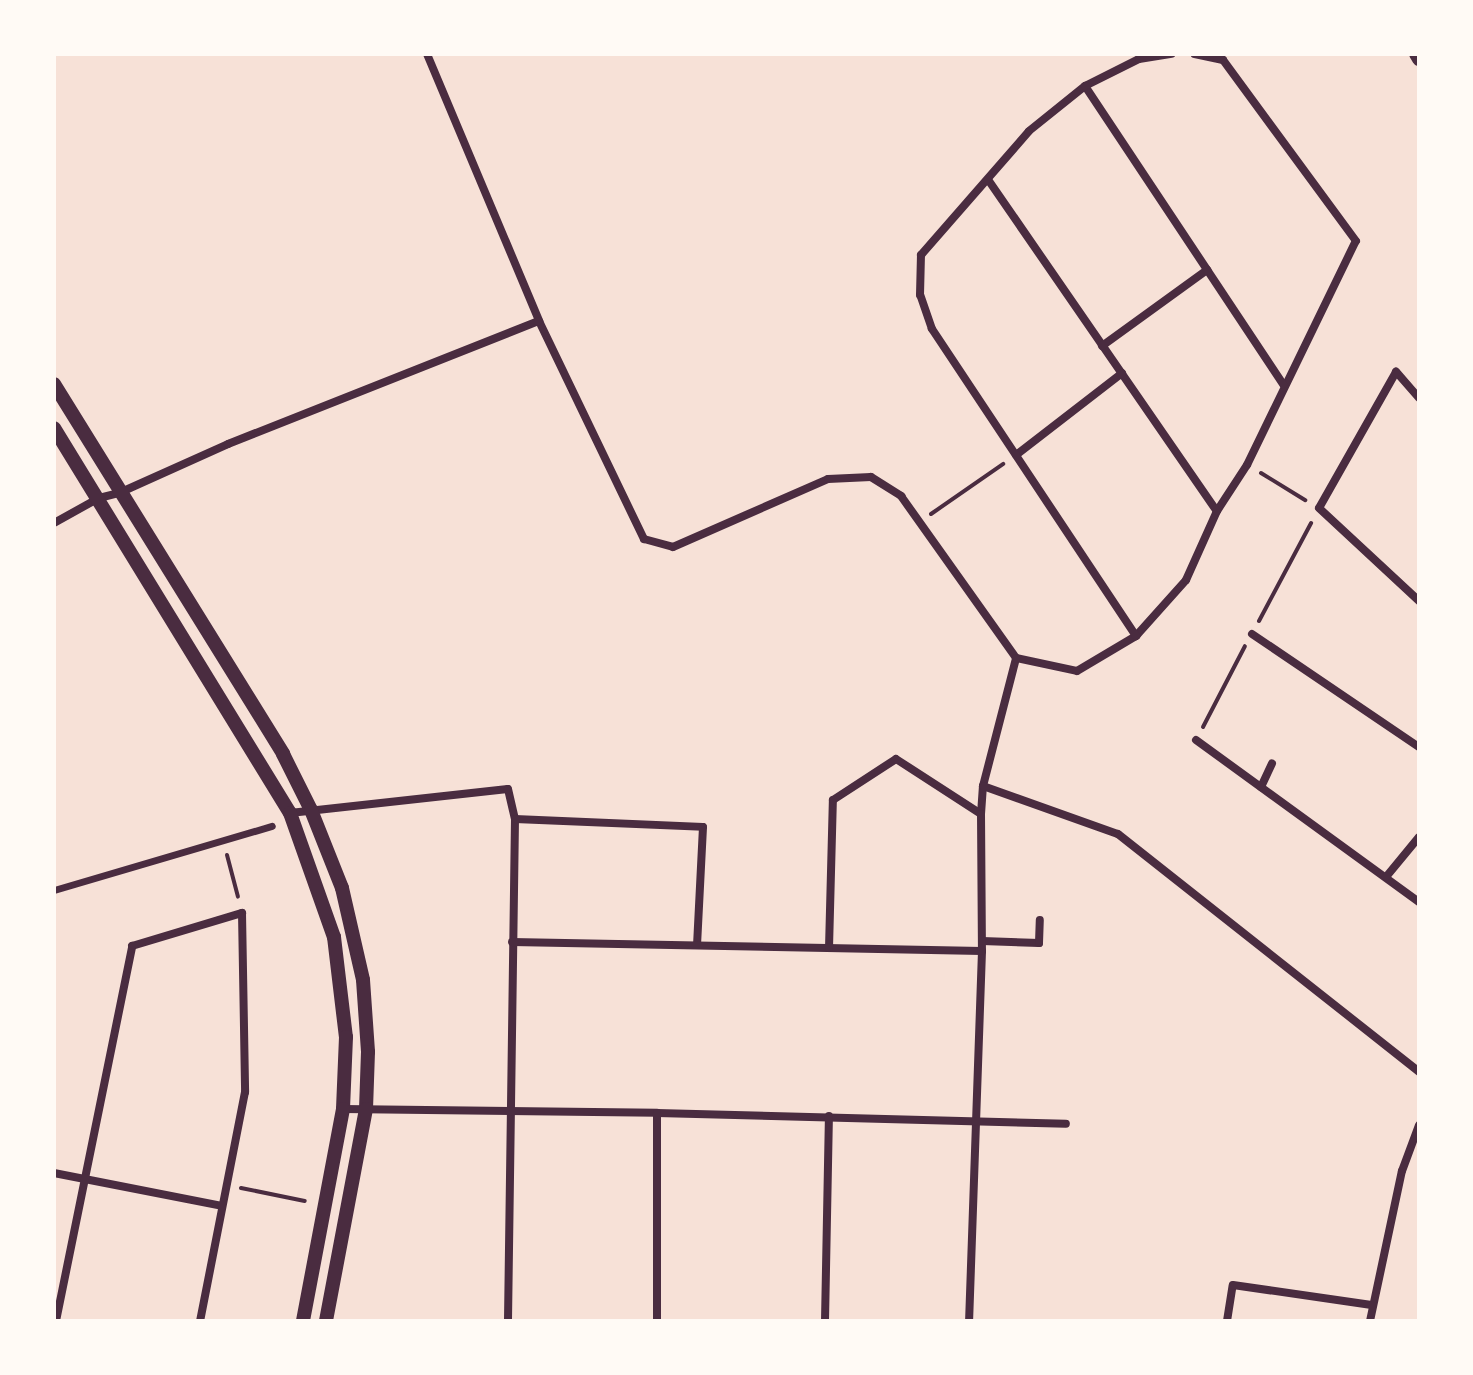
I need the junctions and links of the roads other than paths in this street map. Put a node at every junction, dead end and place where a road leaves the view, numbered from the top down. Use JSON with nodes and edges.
{"nodes":[{"id":1,"x":427,"y":54,"type":"edge"},
{"id":2,"x":1172,"y":54,"type":"edge"},
{"id":3,"x":1195,"y":54,"type":"edge"},
{"id":4,"x":1416,"y":54,"type":"edge"},
{"id":5,"x":1419,"y":59,"type":"edge"},
{"id":6,"x":1085,"y":86,"type":"junction"},
{"id":7,"x":989,"y":181,"type":"junction"},
{"id":8,"x":1207,"y":270,"type":"junction"},
{"id":9,"x":539,"y":321,"type":"junction"},
{"id":10,"x":1102,"y":346,"type":"junction"},
{"id":11,"x":1122,"y":373,"type":"junction"},
{"id":12,"x":54,"y":384,"type":"edge"},
{"id":13,"x":1283,"y":384,"type":"junction"},
{"id":14,"x":1419,"y":398,"type":"edge"},
{"id":15,"x":54,"y":428,"type":"edge"},
{"id":16,"x":1016,"y":455,"type":"junction"},
{"id":17,"x":119,"y":493,"type":"junction"},
{"id":18,"x":99,"y":498,"type":"junction"},
{"id":19,"x":1217,"y":511,"type":"junction"},
{"id":20,"x":54,"y":523,"type":"edge"},
{"id":21,"x":1419,"y":601,"type":"edge"},
{"id":22,"x":1252,"y":634,"type":"road end"},
{"id":23,"x":1136,"y":636,"type":"junction"},
{"id":24,"x":1016,"y":658,"type":"junction"},
{"id":25,"x":1196,"y":740,"type":"road end"},
{"id":26,"x":1419,"y":747,"type":"edge"},
{"id":27,"x":1272,"y":763,"type":"dead end"},
{"id":28,"x":983,"y":786,"type":"junction"},
{"id":29,"x":1261,"y":787,"type":"junction"},
{"id":30,"x":311,"y":810,"type":"junction"},
{"id":31,"x":290,"y":813,"type":"junction"},
{"id":32,"x":981,"y":814,"type":"junction"},
{"id":33,"x":515,"y":819,"type":"junction"},
{"id":34,"x":272,"y":826,"type":"dead end"},
{"id":35,"x":1419,"y":837,"type":"edge"},
{"id":36,"x":1386,"y":877,"type":"junction"},
{"id":37,"x":54,"y":890,"type":"edge"},
{"id":38,"x":1419,"y":902,"type":"edge"},
{"id":39,"x":1040,"y":920,"type":"dead end"},
{"id":40,"x":512,"y":942,"type":"junction"},
{"id":41,"x":697,"y":945,"type":"junction"},
{"id":42,"x":982,"y":946,"type":"junction"},
{"id":43,"x":829,"y":948,"type":"junction"},
{"id":44,"x":1419,"y":1072,"type":"edge"},
{"id":45,"x":343,"y":1109,"type":"junction"},
{"id":46,"x":366,"y":1109,"type":"junction"},
{"id":47,"x":509,"y":1110,"type":"junction"},
{"id":48,"x":657,"y":1113,"type":"junction"},
{"id":49,"x":829,"y":1116,"type":"junction"},
{"id":50,"x":976,"y":1121,"type":"junction"},
{"id":51,"x":1066,"y":1124,"type":"dead end"},
{"id":52,"x":1419,"y":1125,"type":"edge"},
{"id":53,"x":54,"y":1173,"type":"edge"},
{"id":54,"x":85,"y":1179,"type":"junction"},
{"id":55,"x":222,"y":1206,"type":"junction"},
{"id":56,"x":1372,"y":1305,"type":"junction"},
{"id":57,"x":56,"y":1321,"type":"edge"},
{"id":58,"x":200,"y":1321,"type":"edge"},
{"id":59,"x":303,"y":1321,"type":"edge"},
{"id":60,"x":326,"y":1321,"type":"edge"},
{"id":61,"x":508,"y":1321,"type":"edge"},
{"id":62,"x":657,"y":1321,"type":"edge"},
{"id":63,"x":825,"y":1321,"type":"edge"},
{"id":64,"x":969,"y":1321,"type":"edge"},
{"id":65,"x":1227,"y":1321,"type":"edge"},
{"id":66,"x":1370,"y":1321,"type":"edge"}],
"edges":[{"from":1,"to":9,"type":"street"},
{"from":2,"to":6,"type":"street"},
{"from":3,"to":13,"type":"street"},
{"from":4,"to":5,"type":"street"},
{"from":6,"to":7,"type":"street"},
{"from":6,"to":8,"type":"street"},
{"from":7,"to":10,"type":"street"},
{"from":7,"to":16,"type":"street"},
{"from":8,"to":10,"type":"street"},
{"from":8,"to":13,"type":"street"},
{"from":9,"to":17,"type":"street"},
{"from":9,"to":24,"type":"street"},
{"from":10,"to":11,"type":"street"},
{"from":11,"to":16,"type":"street"},
{"from":11,"to":19,"type":"street"},
{"from":12,"to":17,"type":"street"},
{"from":13,"to":19,"type":"street"},
{"from":14,"to":21,"type":"street"},
{"from":15,"to":18,"type":"street"},
{"from":16,"to":23,"type":"street"},
{"from":17,"to":18,"type":"street"},
{"from":17,"to":30,"type":"street"},
{"from":18,"to":20,"type":"street"},
{"from":18,"to":31,"type":"street"},
{"from":19,"to":23,"type":"street"},
{"from":22,"to":26,"type":"street"},
{"from":23,"to":24,"type":"street"},
{"from":24,"to":28,"type":"street"},
{"from":25,"to":29,"type":"street"},
{"from":27,"to":29,"type":"street"},
{"from":28,"to":32,"type":"street"},
{"from":28,"to":44,"type":"street"},
{"from":29,"to":36,"type":"street"},
{"from":30,"to":31,"type":"street"},
{"from":30,"to":33,"type":"street"},
{"from":30,"to":46,"type":"street"},
{"from":31,"to":45,"type":"street"},
{"from":32,"to":42,"type":"street"},
{"from":32,"to":43,"type":"street"},
{"from":33,"to":40,"type":"street"},
{"from":33,"to":41,"type":"street"},
{"from":34,"to":37,"type":"street"},
{"from":35,"to":36,"type":"street"},
{"from":36,"to":38,"type":"street"},
{"from":39,"to":42,"type":"street"},
{"from":40,"to":41,"type":"street"},
{"from":40,"to":47,"type":"street"},
{"from":41,"to":43,"type":"street"},
{"from":42,"to":43,"type":"street"},
{"from":42,"to":50,"type":"street"},
{"from":45,"to":46,"type":"street"},
{"from":45,"to":59,"type":"street"},
{"from":46,"to":47,"type":"street"},
{"from":46,"to":60,"type":"street"},
{"from":47,"to":48,"type":"street"},
{"from":47,"to":61,"type":"street"},
{"from":48,"to":49,"type":"street"},
{"from":48,"to":62,"type":"street"},
{"from":49,"to":50,"type":"street"},
{"from":49,"to":63,"type":"street"},
{"from":50,"to":51,"type":"street"},
{"from":50,"to":64,"type":"street"},
{"from":52,"to":56,"type":"street"},
{"from":53,"to":54,"type":"street"},
{"from":54,"to":55,"type":"street"},
{"from":54,"to":55,"type":"street"},
{"from":54,"to":57,"type":"street"},
{"from":55,"to":58,"type":"street"},
{"from":56,"to":65,"type":"street"},
{"from":56,"to":66,"type":"street"}]}
